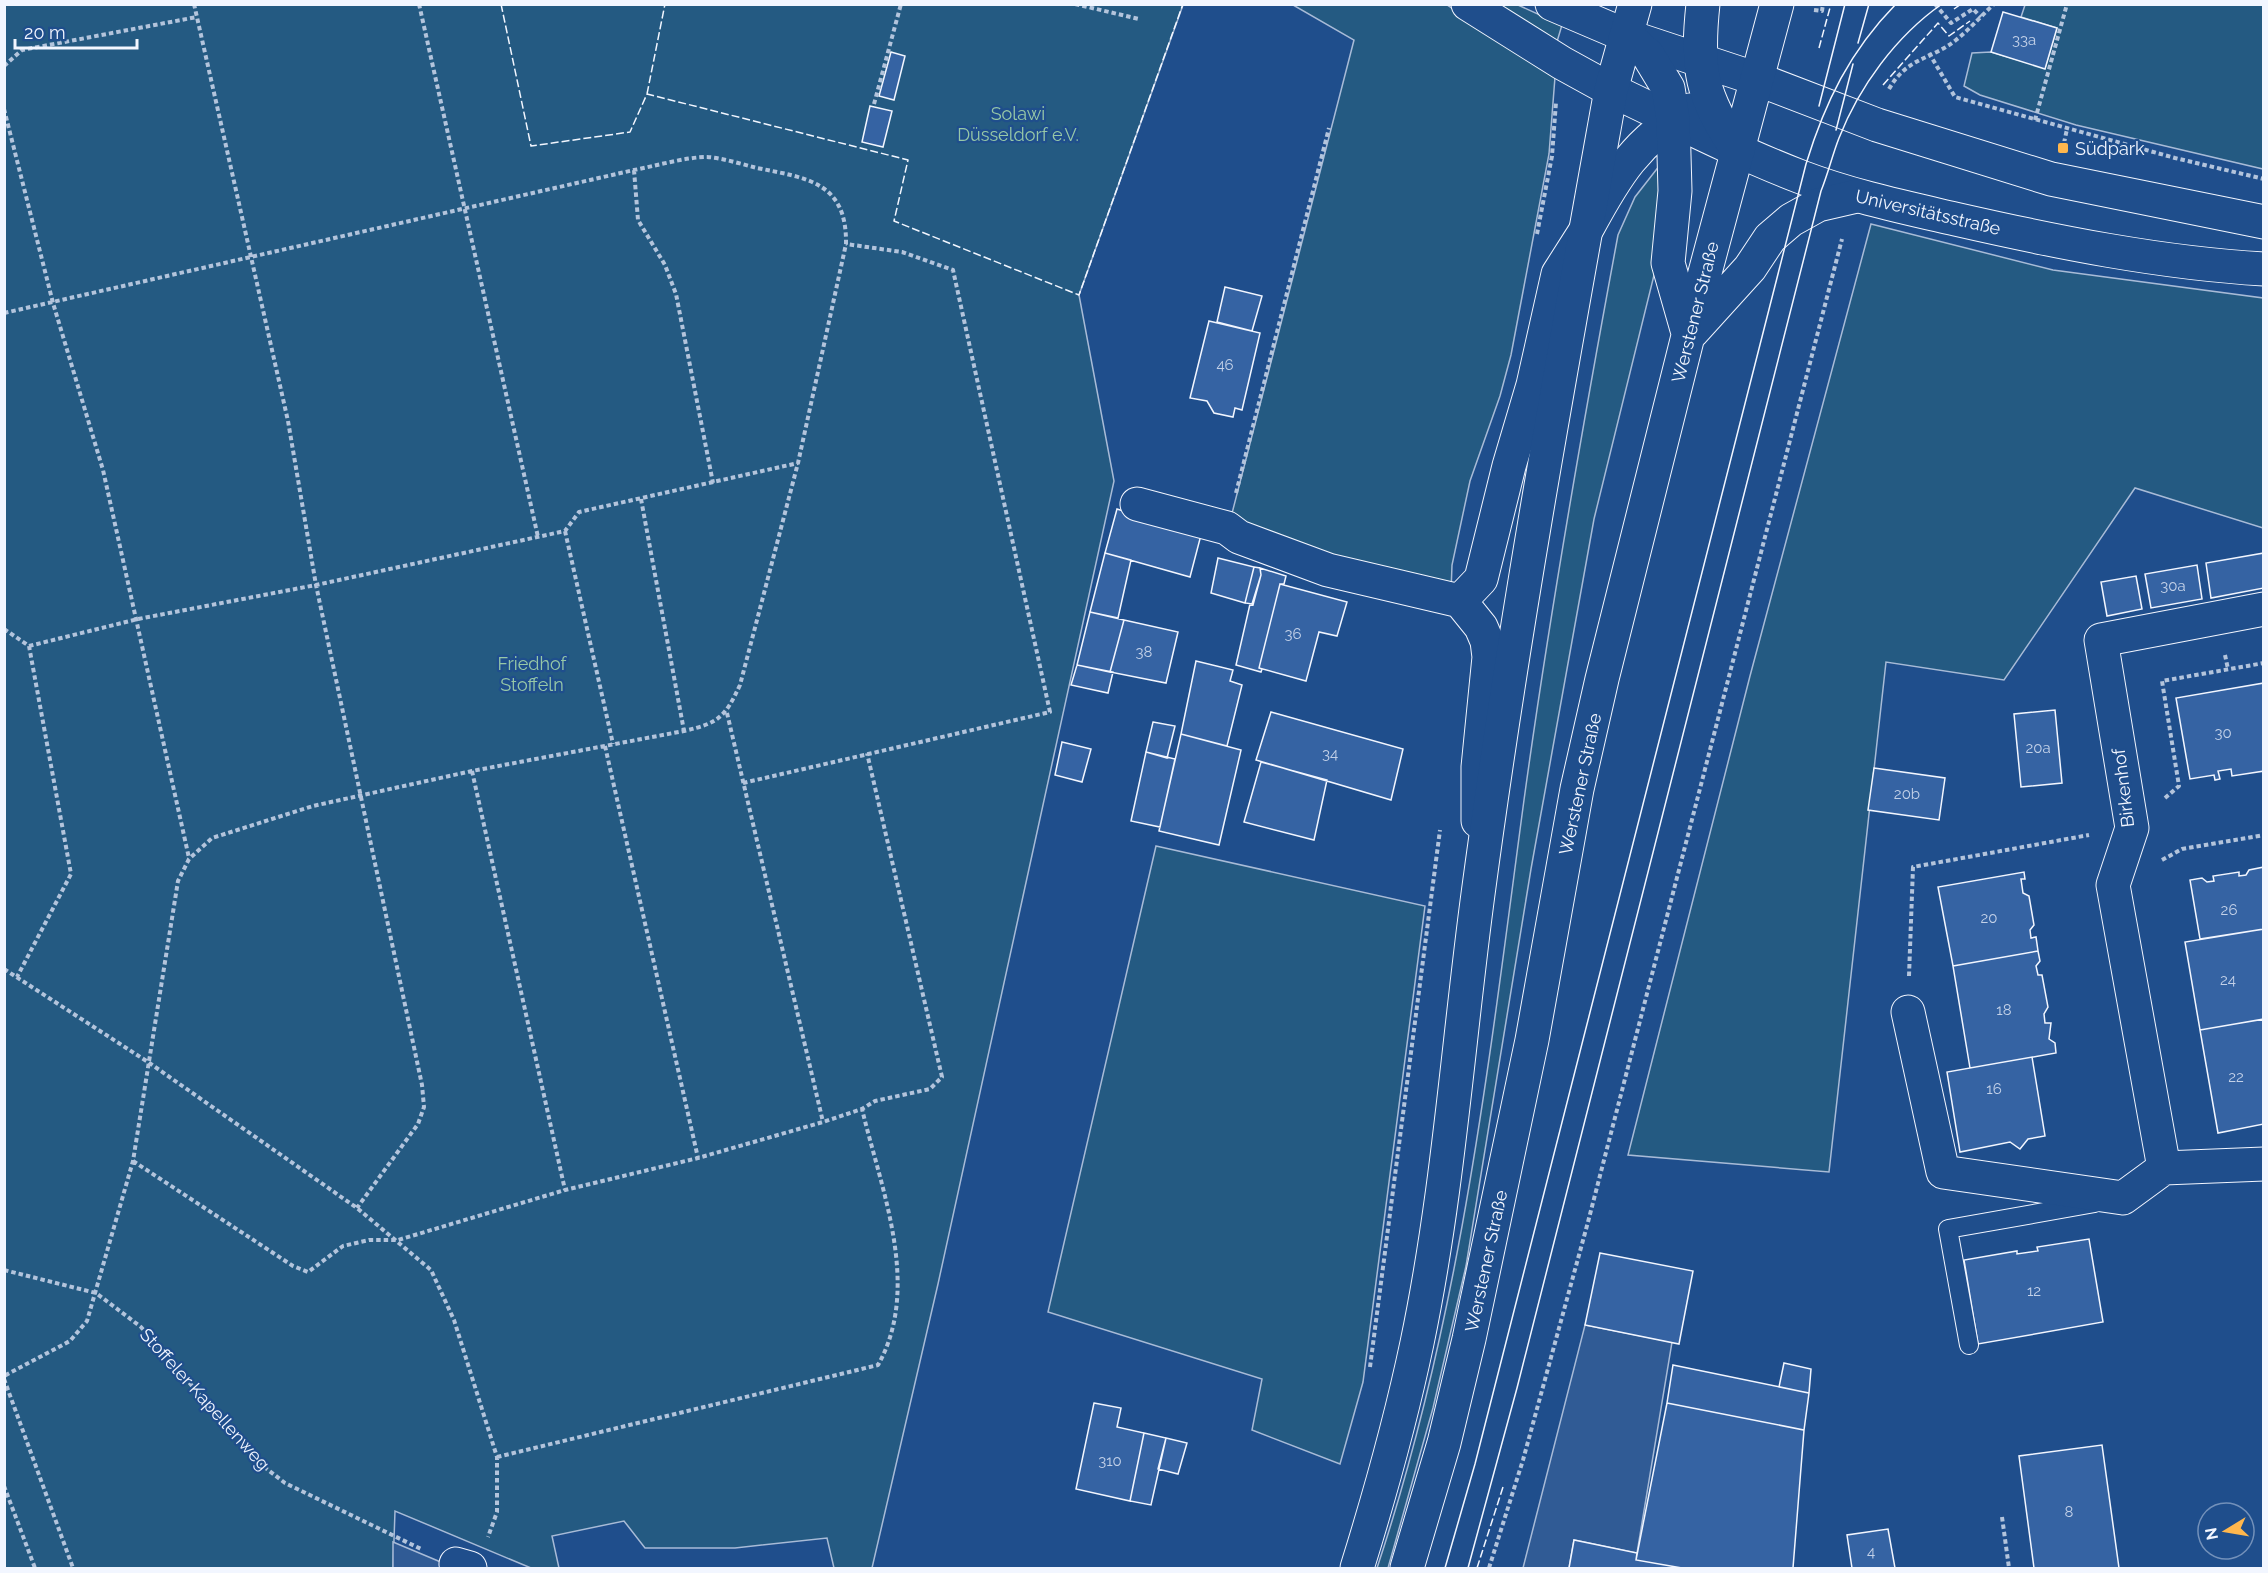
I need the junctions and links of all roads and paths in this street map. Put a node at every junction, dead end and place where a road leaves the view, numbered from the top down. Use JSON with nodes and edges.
{"nodes":[{"id":1,"x":195,"y":4,"type":"edge"},
{"id":2,"x":419,"y":4,"type":"edge"},
{"id":3,"x":902,"y":4,"type":"edge"},
{"id":4,"x":1075,"y":4,"type":"edge"},
{"id":5,"x":1468,"y":4,"type":"edge"},
{"id":6,"x":1552,"y":4,"type":"edge"},
{"id":7,"x":1635,"y":4,"type":"edge"},
{"id":8,"x":1703,"y":4,"type":"edge"},
{"id":9,"x":1777,"y":4,"type":"edge"},
{"id":10,"x":1823,"y":4,"type":"edge"},
{"id":11,"x":1935,"y":4,"type":"edge"},
{"id":12,"x":2067,"y":4,"type":"edge"},
{"id":13,"x":1822,"y":11,"type":"dead end"},
{"id":14,"x":197,"y":17,"type":"junction"},
{"id":15,"x":1981,"y":18,"type":"dead end"},
{"id":16,"x":1139,"y":19,"type":"dead end"},
{"id":17,"x":1627,"y":36,"type":"junction"},
{"id":18,"x":1929,"y":53,"type":"dead end"},
{"id":19,"x":1699,"y":61,"type":"junction"},
{"id":20,"x":4,"y":66,"type":"edge"},
{"id":21,"x":1757,"y":79,"type":"junction"},
{"id":22,"x":1611,"y":90,"type":"junction"},
{"id":23,"x":1709,"y":100,"type":"junction"},
{"id":24,"x":874,"y":104,"type":"dead end"},
{"id":25,"x":4,"y":109,"type":"edge"},
{"id":26,"x":1673,"y":120,"type":"junction"},
{"id":27,"x":2035,"y":120,"type":"junction"},
{"id":28,"x":1329,"y":128,"type":"dead end"},
{"id":29,"x":2067,"y":129,"type":"junction"},
{"id":30,"x":2062,"y":148,"type":"dead end"},
{"id":31,"x":1738,"y":151,"type":"junction"},
{"id":32,"x":634,"y":170,"type":"junction"},
{"id":33,"x":2264,"y":179,"type":"edge"},
{"id":34,"x":1857,"y":196,"type":"junction"},
{"id":35,"x":465,"y":211,"type":"junction"},
{"id":36,"x":2264,"y":222,"type":"edge"},
{"id":37,"x":1586,"y":230,"type":"junction"},
{"id":38,"x":1842,"y":242,"type":"dead end"},
{"id":39,"x":846,"y":244,"type":"junction"},
{"id":40,"x":252,"y":258,"type":"junction"},
{"id":41,"x":2264,"y":269,"type":"edge"},
{"id":42,"x":53,"y":303,"type":"junction"},
{"id":43,"x":4,"y":314,"type":"edge"},
{"id":44,"x":1688,"y":336,"type":"junction"},
{"id":45,"x":798,"y":464,"type":"junction"},
{"id":46,"x":713,"y":483,"type":"junction"},
{"id":47,"x":641,"y":499,"type":"junction"},
{"id":48,"x":1137,"y":504,"type":"dead end"},
{"id":49,"x":1227,"y":528,"type":"junction"},
{"id":50,"x":565,"y":531,"type":"junction"},
{"id":51,"x":538,"y":537,"type":"junction"},
{"id":52,"x":316,"y":585,"type":"junction"},
{"id":53,"x":1460,"y":602,"type":"junction"},
{"id":54,"x":2264,"y":609,"type":"edge"},
{"id":55,"x":138,"y":620,"type":"junction"},
{"id":56,"x":4,"y":629,"type":"edge"},
{"id":57,"x":29,"y":646,"type":"junction"},
{"id":58,"x":2264,"y":663,"type":"edge"},
{"id":59,"x":727,"y":713,"type":"junction"},
{"id":60,"x":684,"y":731,"type":"junction"},
{"id":61,"x":613,"y":744,"type":"junction"},
{"id":62,"x":605,"y":746,"type":"junction"},
{"id":63,"x":867,"y":753,"type":"junction"},
{"id":64,"x":472,"y":771,"type":"junction"},
{"id":65,"x":743,"y":783,"type":"junction"},
{"id":66,"x":360,"y":795,"type":"junction"},
{"id":67,"x":2132,"y":828,"type":"junction"},
{"id":68,"x":2264,"y":835,"type":"edge"},
{"id":69,"x":189,"y":859,"type":"junction"},
{"id":70,"x":2113,"y":885,"type":"junction"},
{"id":71,"x":1478,"y":894,"type":"junction"},
{"id":72,"x":4,"y":969,"type":"edge"},
{"id":73,"x":17,"y":977,"type":"junction"},
{"id":74,"x":1908,"y":1012,"type":"joint"},
{"id":75,"x":148,"y":1062,"type":"junction"},
{"id":76,"x":862,"y":1109,"type":"junction"},
{"id":77,"x":824,"y":1122,"type":"junction"},
{"id":78,"x":698,"y":1158,"type":"junction"},
{"id":79,"x":133,"y":1161,"type":"junction"},
{"id":80,"x":2264,"y":1164,"type":"edge"},
{"id":81,"x":2164,"y":1168,"type":"junction"},
{"id":82,"x":565,"y":1190,"type":"junction"},
{"id":83,"x":2123,"y":1198,"type":"junction"},
{"id":84,"x":357,"y":1208,"type":"junction"},
{"id":85,"x":398,"y":1240,"type":"junction"},
{"id":86,"x":4,"y":1270,"type":"edge"},
{"id":87,"x":96,"y":1293,"type":"junction"},
{"id":88,"x":1969,"y":1345,"type":"dead end"},
{"id":89,"x":4,"y":1378,"type":"edge"},
{"id":90,"x":497,"y":1457,"type":"junction"},
{"id":91,"x":4,"y":1486,"type":"edge"},
{"id":92,"x":2002,"y":1517,"type":"dead end"},
{"id":93,"x":487,"y":1540,"type":"dead end"},
{"id":94,"x":463,"y":1566,"type":"edge"},
{"id":95,"x":35,"y":1569,"type":"edge"},
{"id":96,"x":73,"y":1569,"type":"edge"},
{"id":97,"x":1356,"y":1569,"type":"edge"},
{"id":98,"x":1407,"y":1569,"type":"edge"},
{"id":99,"x":1489,"y":1569,"type":"edge"},
{"id":100,"x":2009,"y":1569,"type":"edge"}],
"edges":[{"from":1,"to":14,"type":"path"},
{"from":2,"to":35,"type":"path"},
{"from":3,"to":24,"type":"path"},
{"from":4,"to":16,"type":"path"},
{"from":5,"to":22,"type":"street","name":"Universitätsstraße"},
{"from":6,"to":17,"type":"street"},
{"from":7,"to":17,"type":"street"},
{"from":8,"to":19,"type":"street"},
{"from":9,"to":21,"type":"street","name":"Werstener Straße"},
{"from":10,"to":13,"type":"path"},
{"from":11,"to":15,"type":"path"},
{"from":12,"to":27,"type":"path"},
{"from":14,"to":20,"type":"path"},
{"from":14,"to":40,"type":"path"},
{"from":17,"to":19,"type":"street"},
{"from":17,"to":22,"type":"street"},
{"from":17,"to":26,"type":"street"},
{"from":18,"to":27,"type":"path"},
{"from":19,"to":21,"type":"street"},
{"from":19,"to":23,"type":"street"},
{"from":21,"to":23,"type":"street"},
{"from":21,"to":31,"type":"street","name":"Werstener Straße"},
{"from":21,"to":36,"type":"street"},
{"from":22,"to":26,"type":"street","name":"Universitätsstraße"},
{"from":22,"to":37,"type":"street"},
{"from":23,"to":26,"type":"street"},
{"from":23,"to":31,"type":"street"},
{"from":25,"to":42,"type":"path"},
{"from":26,"to":31,"type":"street","name":"Universitätsstraße"},
{"from":26,"to":37,"type":"street"},
{"from":26,"to":44,"type":"street"},
{"from":27,"to":29,"type":"path"},
{"from":28,"to":49,"type":"path"},
{"from":29,"to":30,"type":"path"},
{"from":29,"to":33,"type":"path"},
{"from":31,"to":34,"type":"street","name":"Universitätsstraße"},
{"from":31,"to":44,"type":"street","name":"Werstener Straße"},
{"from":32,"to":35,"type":"path"},
{"from":32,"to":39,"type":"path"},
{"from":32,"to":46,"type":"path"},
{"from":34,"to":41,"type":"street","name":"Universitätsstraße"},
{"from":34,"to":44,"type":"street"},
{"from":35,"to":40,"type":"path"},
{"from":35,"to":51,"type":"path"},
{"from":37,"to":53,"type":"street"},
{"from":37,"to":71,"type":"street"},
{"from":38,"to":99,"type":"path"},
{"from":39,"to":45,"type":"path"},
{"from":39,"to":63,"type":"path"},
{"from":40,"to":42,"type":"path"},
{"from":40,"to":52,"type":"path"},
{"from":42,"to":43,"type":"path"},
{"from":42,"to":55,"type":"path"},
{"from":44,"to":98,"type":"street","name":"Werstener Straße"},
{"from":45,"to":46,"type":"path"},
{"from":45,"to":59,"type":"path"},
{"from":46,"to":47,"type":"path"},
{"from":47,"to":50,"type":"path"},
{"from":47,"to":60,"type":"path"},
{"from":48,"to":49,"type":"street"},
{"from":49,"to":53,"type":"street"},
{"from":50,"to":51,"type":"path"},
{"from":50,"to":61,"type":"path"},
{"from":51,"to":52,"type":"path"},
{"from":52,"to":55,"type":"path"},
{"from":52,"to":66,"type":"path"},
{"from":53,"to":71,"type":"street"},
{"from":54,"to":67,"type":"street","name":"Birkenhof"},
{"from":55,"to":57,"type":"path"},
{"from":55,"to":69,"type":"path"},
{"from":56,"to":57,"type":"path"},
{"from":57,"to":73,"type":"path"},
{"from":58,"to":67,"type":"path"},
{"from":59,"to":60,"type":"path"},
{"from":59,"to":65,"type":"path"},
{"from":60,"to":61,"type":"path"},
{"from":61,"to":62,"type":"path"},
{"from":62,"to":64,"type":"path"},
{"from":62,"to":78,"type":"path"},
{"from":63,"to":65,"type":"path"},
{"from":63,"to":76,"type":"path"},
{"from":64,"to":66,"type":"path"},
{"from":64,"to":82,"type":"path"},
{"from":65,"to":77,"type":"path"},
{"from":66,"to":69,"type":"path"},
{"from":66,"to":84,"type":"path"},
{"from":67,"to":70,"type":"street","name":"Birkenhof"},
{"from":67,"to":74,"type":"path"},
{"from":68,"to":70,"type":"path"},
{"from":69,"to":75,"type":"path"},
{"from":70,"to":81,"type":"street","name":"Birkenhof"},
{"from":71,"to":97,"type":"street"},
{"from":72,"to":73,"type":"path"},
{"from":73,"to":75,"type":"path"},
{"from":74,"to":83,"type":"street"},
{"from":75,"to":79,"type":"path"},
{"from":75,"to":84,"type":"path"},
{"from":76,"to":77,"type":"path"},
{"from":76,"to":90,"type":"path"},
{"from":77,"to":78,"type":"path"},
{"from":78,"to":82,"type":"path"},
{"from":79,"to":85,"type":"path"},
{"from":79,"to":87,"type":"path"},
{"from":80,"to":81,"type":"street"},
{"from":81,"to":83,"type":"street"},
{"from":82,"to":85,"type":"path"},
{"from":83,"to":88,"type":"lane"},
{"from":84,"to":85,"type":"path"},
{"from":85,"to":90,"type":"path"},
{"from":86,"to":87,"type":"path","name":"Stoffeler Kapellenweg"},
{"from":87,"to":89,"type":"path"},
{"from":87,"to":94,"type":"path","name":"Stoffeler Kapellenweg"},
{"from":89,"to":96,"type":"path"},
{"from":90,"to":93,"type":"path"},
{"from":91,"to":95,"type":"path"},
{"from":92,"to":100,"type":"path"}]}
